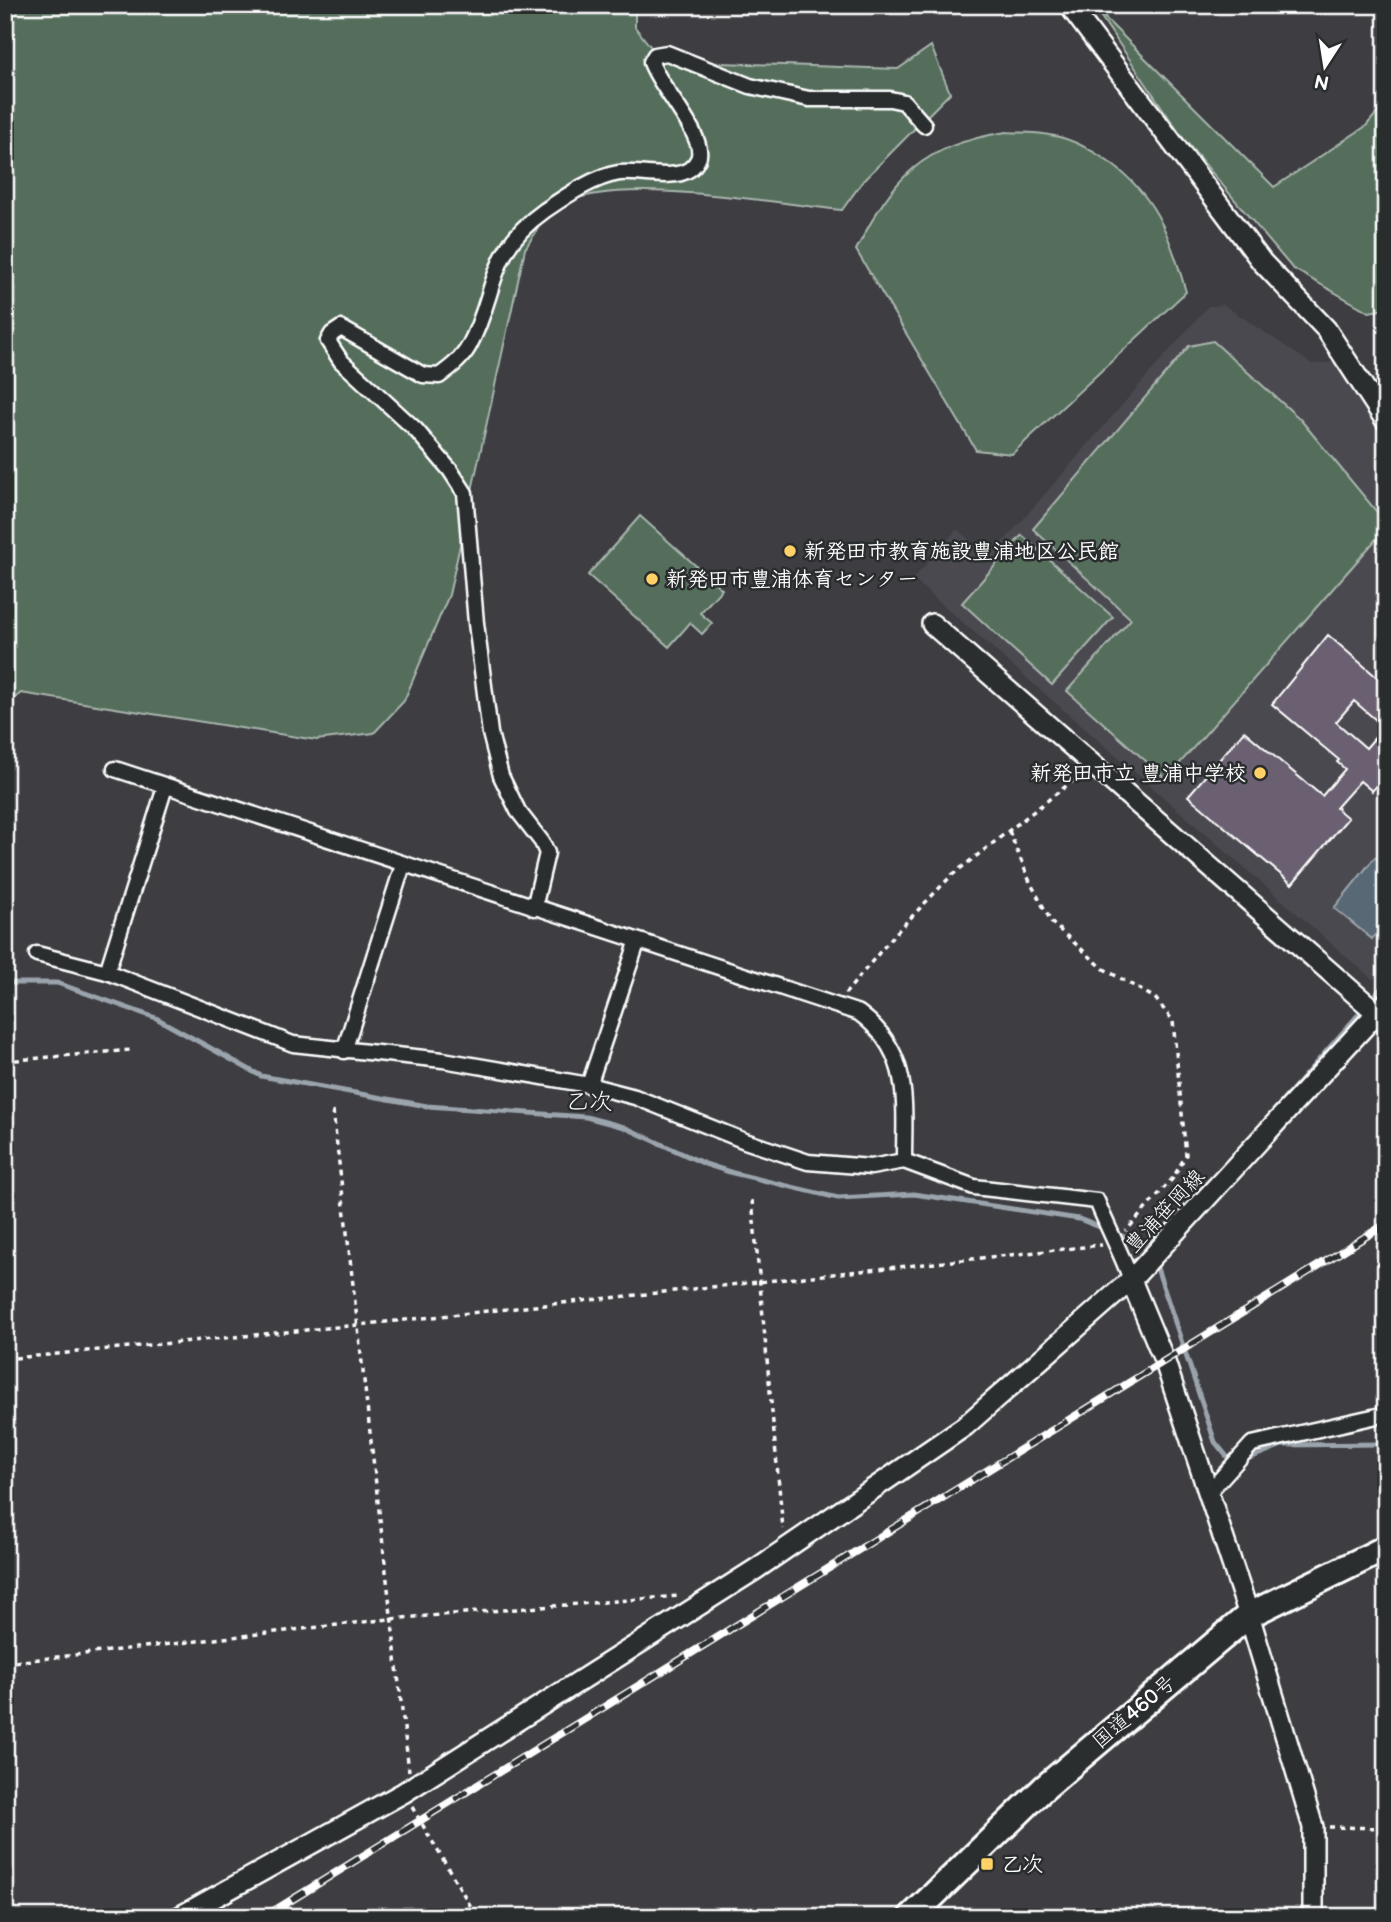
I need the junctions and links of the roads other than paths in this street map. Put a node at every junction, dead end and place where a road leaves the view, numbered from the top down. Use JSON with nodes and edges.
{"nodes":[{"id":1,"x":1069,"y":5,"type":"edge"},
{"id":2,"x":924,"y":125,"type":"dead end"},
{"id":3,"x":1386,"y":421,"type":"edge"},
{"id":4,"x":932,"y":624,"type":"dead end"},
{"id":5,"x":115,"y":769,"type":"dead end"},
{"id":6,"x":165,"y":787,"type":"junction"},
{"id":7,"x":403,"y":865,"type":"junction"},
{"id":8,"x":534,"y":908,"type":"junction"},
{"id":9,"x":637,"y":943,"type":"junction"},
{"id":10,"x":37,"y":954,"type":"dead end"},
{"id":11,"x":107,"y":972,"type":"junction"},
{"id":12,"x":1381,"y":1008,"type":"edge"},
{"id":13,"x":344,"y":1051,"type":"junction"},
{"id":14,"x":589,"y":1085,"type":"junction"},
{"id":15,"x":904,"y":1161,"type":"junction"},
{"id":16,"x":1131,"y":1280,"type":"junction"},
{"id":17,"x":1386,"y":1414,"type":"edge"},
{"id":18,"x":1208,"y":1493,"type":"junction"},
{"id":19,"x":1386,"y":1548,"type":"edge"},
{"id":20,"x":1249,"y":1615,"type":"junction"},
{"id":21,"x":179,"y":1917,"type":"edge"},
{"id":22,"x":911,"y":1917,"type":"edge"},
{"id":23,"x":1313,"y":1917,"type":"edge"}],
"edges":[{"from":1,"to":3,"type":"street"},
{"from":2,"to":8,"type":"street"},
{"from":4,"to":12,"type":"street"},
{"from":5,"to":6,"type":"street"},
{"from":6,"to":7,"type":"street"},
{"from":6,"to":11,"type":"street"},
{"from":7,"to":8,"type":"street"},
{"from":7,"to":13,"type":"street"},
{"from":8,"to":9,"type":"street"},
{"from":9,"to":14,"type":"street"},
{"from":9,"to":15,"type":"street"},
{"from":10,"to":11,"type":"street"},
{"from":11,"to":13,"type":"street"},
{"from":12,"to":16,"type":"street","name":"豊浦笹岡線"},
{"from":13,"to":14,"type":"street"},
{"from":14,"to":15,"type":"street"},
{"from":15,"to":16,"type":"street"},
{"from":16,"to":18,"type":"street","name":"豊浦笹岡線"},
{"from":16,"to":21,"type":"street"},
{"from":17,"to":18,"type":"street"},
{"from":18,"to":20,"type":"street","name":"豊浦笹岡線"},
{"from":19,"to":20,"type":"highway","name":"国道460号"},
{"from":20,"to":22,"type":"highway","name":"国道460号"},
{"from":20,"to":23,"type":"street","name":"豊浦笹岡線"}]}
